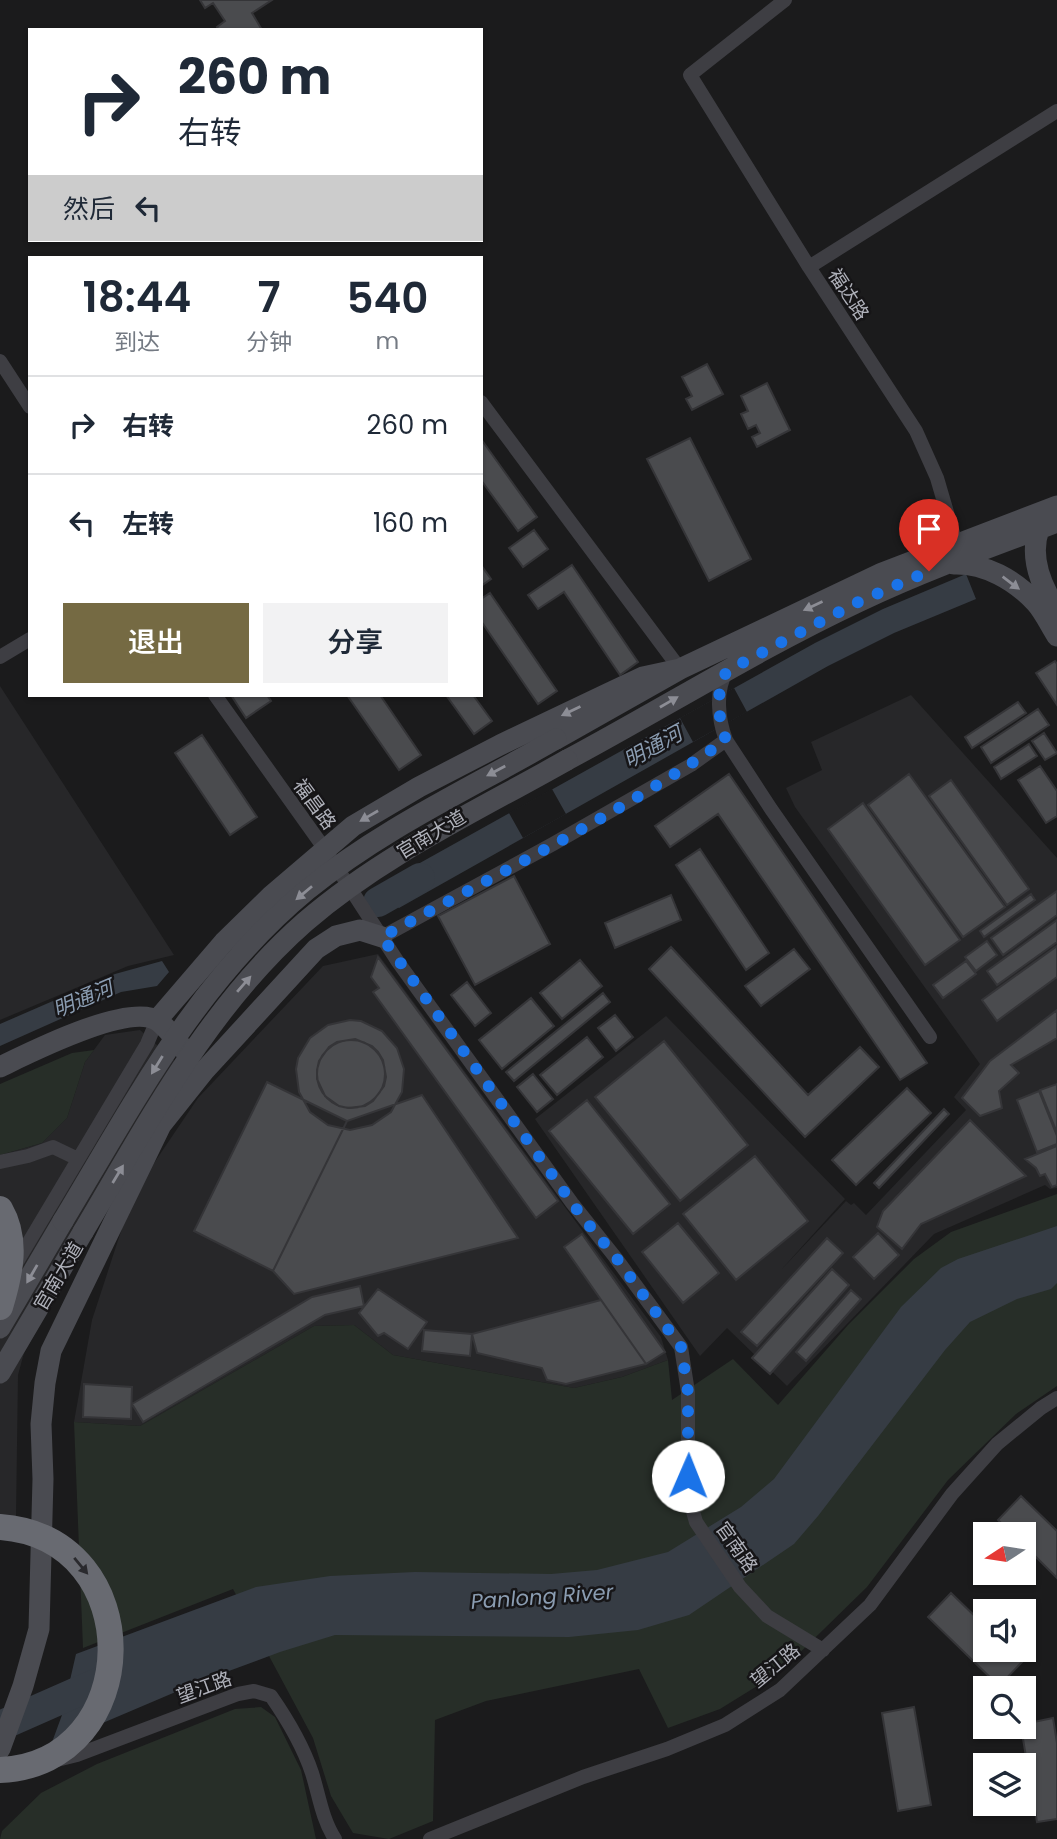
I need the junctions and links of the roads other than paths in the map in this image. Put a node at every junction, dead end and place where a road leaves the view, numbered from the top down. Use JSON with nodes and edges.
{"nodes":[{"id":1,"x":785,"y":0,"type":"edge"},
{"id":2,"x":1057,"y":111,"type":"edge"},
{"id":3,"x":809,"y":267,"type":"junction"},
{"id":4,"x":0,"y":361,"type":"edge"},
{"id":5,"x":28,"y":404,"type":"edge"},
{"id":6,"x":483,"y":405,"type":"edge"},
{"id":7,"x":1057,"y":506,"type":"edge"},
{"id":8,"x":1048,"y":526,"type":"edge"},
{"id":9,"x":956,"y":543,"type":"junction"},
{"id":10,"x":948,"y":564,"type":"junction"},
{"id":11,"x":1057,"y":610,"type":"edge"},
{"id":12,"x":1057,"y":636,"type":"edge"},
{"id":13,"x":28,"y":640,"type":"edge"},
{"id":14,"x":0,"y":657,"type":"edge"},
{"id":15,"x":680,"y":669,"type":"junction"},
{"id":16,"x":727,"y":671,"type":"junction"},
{"id":17,"x":216,"y":697,"type":"edge"},
{"id":18,"x":724,"y":735,"type":"junction"},
{"id":19,"x":324,"y":848,"type":"junction"},
{"id":20,"x":382,"y":937,"type":"junction"},
{"id":21,"x":157,"y":1020,"type":"junction"},
{"id":22,"x":930,"y":1037,"type":"dead end"},
{"id":23,"x":0,"y":1067,"type":"edge"},
{"id":24,"x":204,"y":1071,"type":"junction"},
{"id":25,"x":78,"y":1159,"type":"junction"},
{"id":26,"x":0,"y":1162,"type":"edge"},
{"id":27,"x":0,"y":1209,"type":"edge"},
{"id":28,"x":0,"y":1290,"type":"edge"},
{"id":29,"x":0,"y":1307,"type":"edge"},
{"id":30,"x":0,"y":1328,"type":"edge"},
{"id":31,"x":0,"y":1373,"type":"edge"},
{"id":32,"x":1057,"y":1398,"type":"edge"},
{"id":33,"x":0,"y":1527,"type":"edge"},
{"id":34,"x":822,"y":1650,"type":"junction"},
{"id":35,"x":0,"y":1749,"type":"edge"},
{"id":36,"x":0,"y":1770,"type":"edge"},
{"id":37,"x":335,"y":1839,"type":"edge"},
{"id":38,"x":430,"y":1839,"type":"edge"}],
"edges":[{"from":1,"to":3,"type":"street","name":"福达路"},
{"from":2,"to":3,"type":"street"},
{"from":3,"to":9,"type":"street","name":"福达路"},
{"from":4,"to":5,"type":"street"},
{"from":6,"to":15,"type":"street"},
{"from":7,"to":9,"type":"main road","name":"官南大道"},
{"from":8,"to":10,"type":"main road","name":"官南大道"},
{"from":8,"to":11,"type":"main road"},
{"from":9,"to":15,"type":"main road","name":"官南大道","one_way":true},
{"from":10,"to":12,"type":"main road","one_way":true},
{"from":10,"to":16,"type":"main road","name":"官南大道"},
{"from":13,"to":14,"type":"street"},
{"from":15,"to":19,"type":"main road","one_way":true},
{"from":15,"to":30,"type":"main road","name":"官南大道","one_way":true,"bridge":true},
{"from":16,"to":18,"type":"street"},
{"from":31,"to":16,"type":"main road","name":"官南大道","one_way":true,"bridge":true},
{"from":17,"to":19,"type":"street","name":"福昌路"},
{"from":18,"to":20,"type":"street"},
{"from":18,"to":22,"type":"street"},
{"from":19,"to":20,"type":"street","name":"福昌路"},
{"from":19,"to":21,"type":"main road"},
{"from":20,"to":24,"type":"main road"},
{"from":20,"to":34,"type":"street","name":"官南路"},
{"from":21,"to":23,"type":"main road"},
{"from":21,"to":24,"type":"main road"},
{"from":21,"to":25,"type":"street"},
{"from":24,"to":35,"type":"main road"},
{"from":25,"to":26,"type":"street"},
{"from":25,"to":28,"type":"street"},
{"from":27,"to":29,"type":"highway","bridge":true},
{"from":32,"to":34,"type":"street","name":"望江路"},
{"from":33,"to":36,"type":"highway","one_way":true,"bridge":true},
{"from":34,"to":38,"type":"street","name":"望江路"},
{"from":36,"to":37,"type":"street","name":"望江路"}]}
